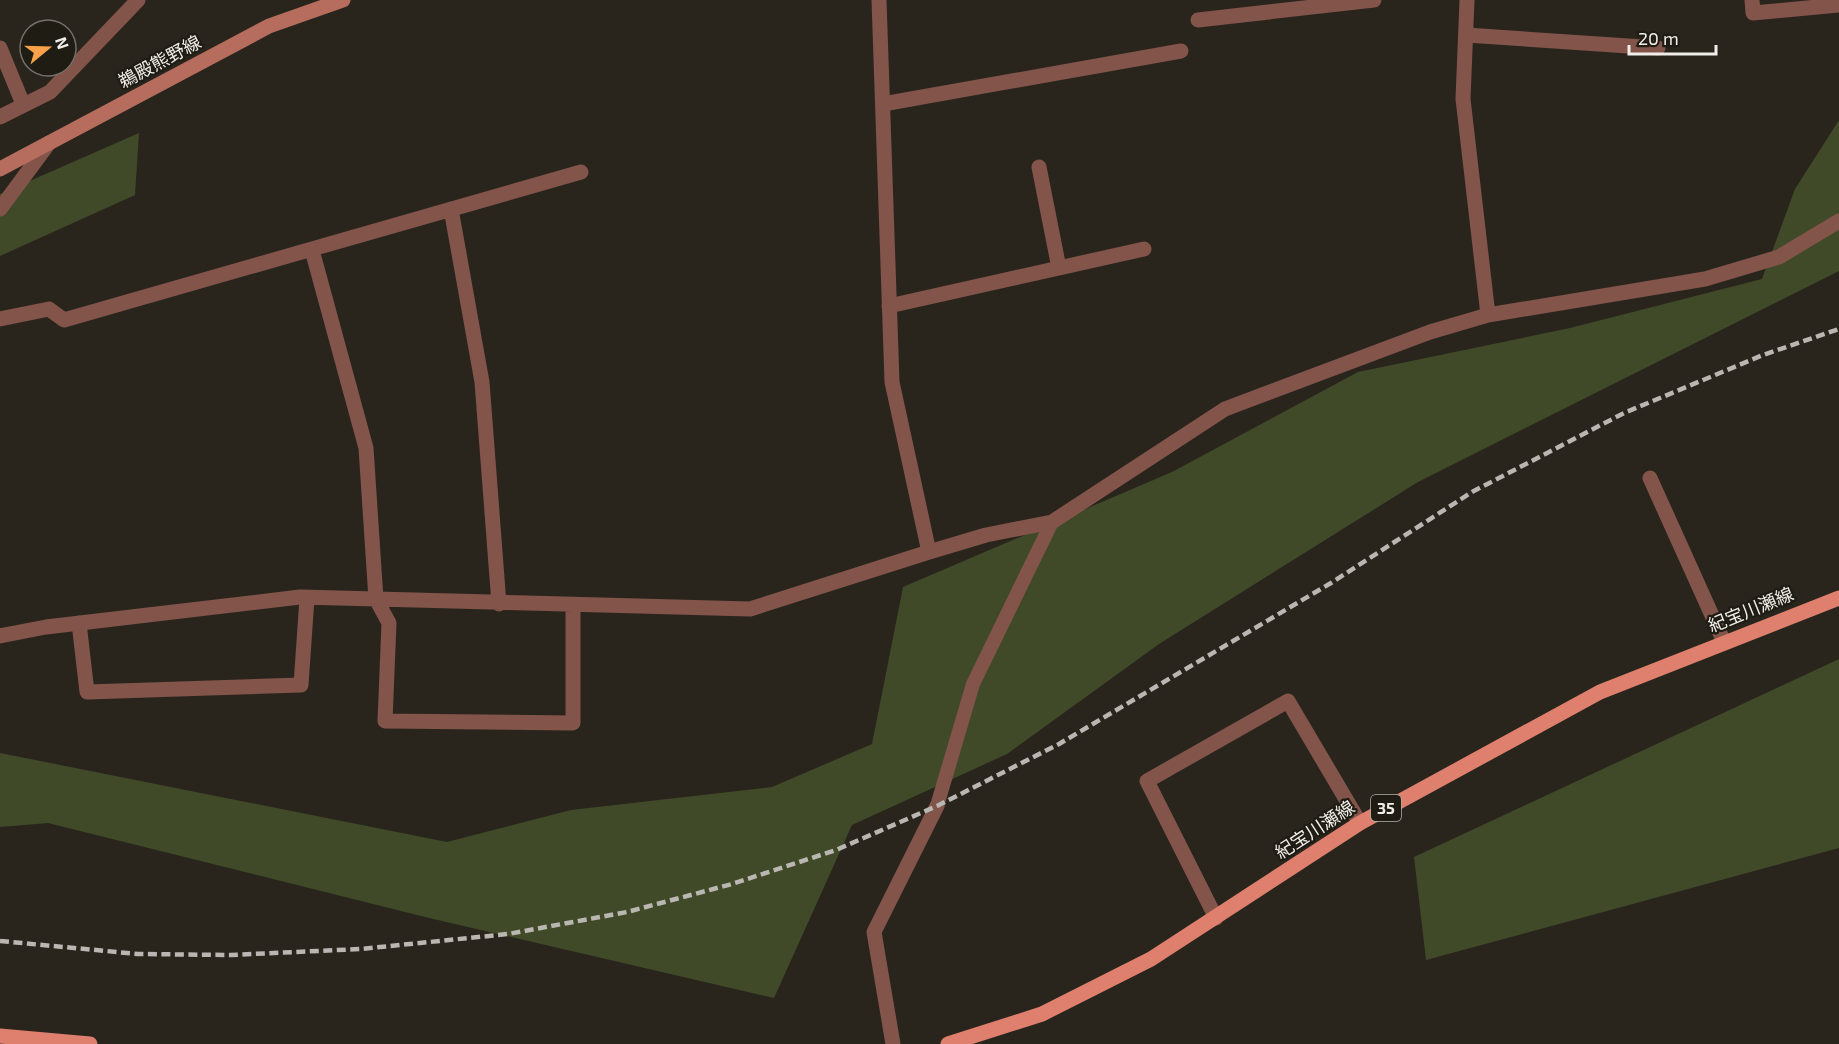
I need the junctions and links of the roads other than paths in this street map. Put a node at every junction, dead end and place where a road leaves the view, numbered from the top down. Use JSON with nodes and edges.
{"nodes":[{"id":1,"x":138,"y":0,"type":"edge"},
{"id":2,"x":343,"y":0,"type":"edge"},
{"id":3,"x":879,"y":0,"type":"edge"},
{"id":4,"x":1374,"y":0,"type":"edge"},
{"id":5,"x":1467,"y":0,"type":"edge"},
{"id":6,"x":1752,"y":0,"type":"edge"},
{"id":7,"x":1839,"y":5,"type":"edge"},
{"id":8,"x":1198,"y":20,"type":"dead end"},
{"id":9,"x":1466,"y":35,"type":"junction"},
{"id":10,"x":0,"y":48,"type":"edge"},
{"id":11,"x":1658,"y":48,"type":"dead end"},
{"id":12,"x":1181,"y":51,"type":"dead end"},
{"id":13,"x":23,"y":104,"type":"junction"},
{"id":14,"x":883,"y":104,"type":"junction"},
{"id":15,"x":0,"y":117,"type":"edge"},
{"id":16,"x":49,"y":144,"type":"junction"},
{"id":17,"x":1039,"y":167,"type":"dead end"},
{"id":18,"x":0,"y":169,"type":"edge"},
{"id":19,"x":580,"y":172,"type":"dead end"},
{"id":20,"x":0,"y":209,"type":"edge"},
{"id":21,"x":451,"y":209,"type":"junction"},
{"id":22,"x":1839,"y":221,"type":"edge"},
{"id":23,"x":1144,"y":249,"type":"dead end"},
{"id":24,"x":312,"y":250,"type":"junction"},
{"id":25,"x":1059,"y":268,"type":"junction"},
{"id":26,"x":889,"y":306,"type":"junction"},
{"id":27,"x":1488,"y":315,"type":"junction"},
{"id":28,"x":0,"y":319,"type":"edge"},
{"id":29,"x":1650,"y":478,"type":"dead end"},
{"id":30,"x":1052,"y":522,"type":"junction"},
{"id":31,"x":929,"y":552,"type":"junction"},
{"id":32,"x":307,"y":598,"type":"junction"},
{"id":33,"x":1839,"y":598,"type":"edge"},
{"id":34,"x":376,"y":599,"type":"junction"},
{"id":35,"x":499,"y":604,"type":"junction"},
{"id":36,"x":573,"y":606,"type":"junction"},
{"id":37,"x":79,"y":623,"type":"junction"},
{"id":38,"x":0,"y":636,"type":"edge"},
{"id":39,"x":1724,"y":642,"type":"junction"},
{"id":40,"x":937,"y":806,"type":"joint"},
{"id":41,"x":1360,"y":823,"type":"junction"},
{"id":42,"x":1216,"y":918,"type":"junction"},
{"id":43,"x":0,"y":1036,"type":"edge"},
{"id":44,"x":90,"y":1044,"type":"edge"},
{"id":45,"x":893,"y":1044,"type":"edge"},
{"id":46,"x":948,"y":1044,"type":"edge"}],
"edges":[{"from":1,"to":13,"type":"street"},
{"from":2,"to":16,"type":"main road","name":"鵜殿熊野線"},
{"from":3,"to":14,"type":"street"},
{"from":4,"to":8,"type":"street"},
{"from":5,"to":9,"type":"street"},
{"from":6,"to":7,"type":"street"},
{"from":9,"to":11,"type":"street"},
{"from":9,"to":27,"type":"street"},
{"from":10,"to":13,"type":"street"},
{"from":12,"to":14,"type":"street"},
{"from":13,"to":15,"type":"street"},
{"from":14,"to":26,"type":"street"},
{"from":16,"to":18,"type":"main road","name":"鵜殿熊野線"},
{"from":16,"to":20,"type":"street"},
{"from":17,"to":25,"type":"street"},
{"from":19,"to":21,"type":"street"},
{"from":21,"to":24,"type":"street"},
{"from":21,"to":35,"type":"street"},
{"from":22,"to":27,"type":"street"},
{"from":23,"to":25,"type":"street"},
{"from":24,"to":28,"type":"street"},
{"from":24,"to":34,"type":"street"},
{"from":25,"to":26,"type":"street"},
{"from":26,"to":31,"type":"street"},
{"from":27,"to":30,"type":"street"},
{"from":29,"to":39,"type":"street"},
{"from":30,"to":31,"type":"street"},
{"from":30,"to":40,"type":"lane"},
{"from":31,"to":36,"type":"street"},
{"from":32,"to":34,"type":"street"},
{"from":32,"to":37,"type":"street"},
{"from":32,"to":37,"type":"street"},
{"from":33,"to":39,"type":"main road","name":"紀宝川瀬線","number":"35"},
{"from":34,"to":35,"type":"street"},
{"from":34,"to":36,"type":"street"},
{"from":35,"to":36,"type":"street"},
{"from":37,"to":38,"type":"street"},
{"from":39,"to":41,"type":"main road","name":"紀宝川瀬線","number":"35"},
{"from":40,"to":45,"type":"street"},
{"from":41,"to":42,"type":"main road","name":"紀宝川瀬線","number":"35"},
{"from":41,"to":42,"type":"street"},
{"from":42,"to":46,"type":"main road","name":"紀宝川瀬線","number":"35"},
{"from":43,"to":44,"type":"main road"}]}
